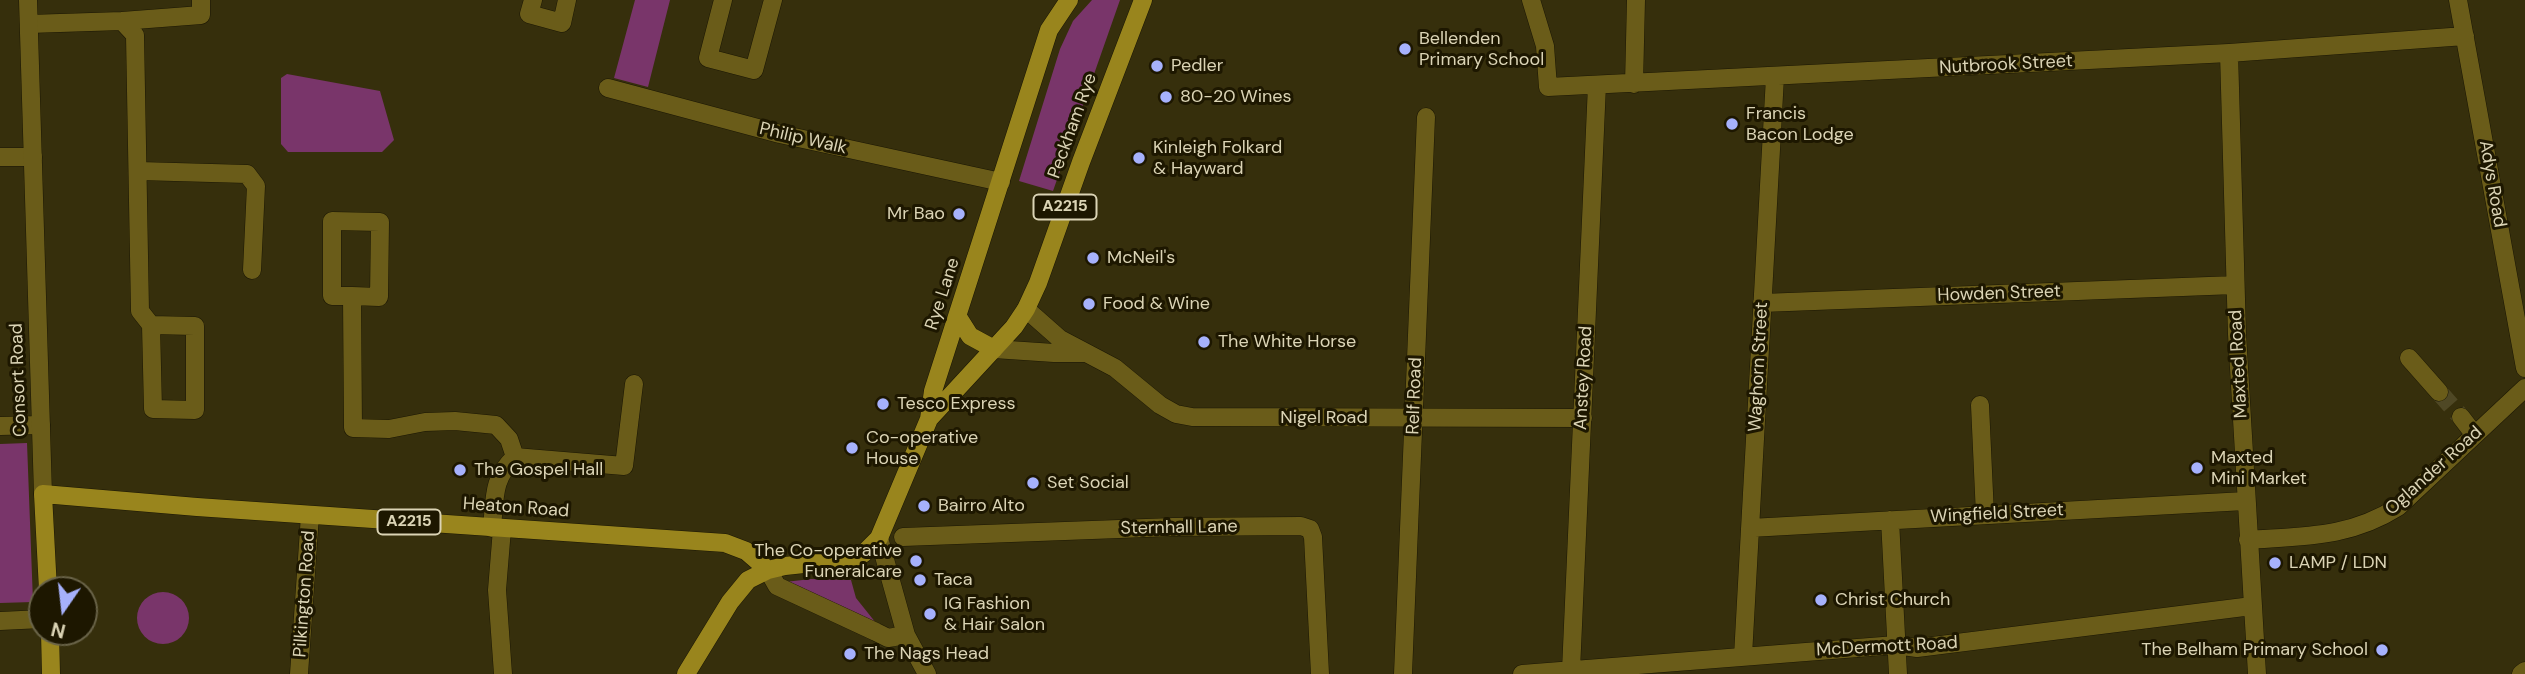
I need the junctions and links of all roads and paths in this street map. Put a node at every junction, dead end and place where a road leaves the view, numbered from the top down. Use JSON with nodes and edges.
{"nodes":[{"id":1,"x":28,"y":0,"type":"edge"},
{"id":2,"x":201,"y":0,"type":"edge"},
{"id":3,"x":533,"y":0,"type":"edge"},
{"id":4,"x":567,"y":0,"type":"edge"},
{"id":5,"x":723,"y":0,"type":"edge"},
{"id":6,"x":773,"y":0,"type":"edge"},
{"id":7,"x":1069,"y":0,"type":"edge"},
{"id":8,"x":1143,"y":0,"type":"edge"},
{"id":9,"x":1531,"y":0,"type":"edge"},
{"id":10,"x":1636,"y":0,"type":"edge"},
{"id":11,"x":2458,"y":0,"type":"edge"},
{"id":12,"x":122,"y":21,"type":"junction"},
{"id":13,"x":29,"y":24,"type":"junction"},
{"id":14,"x":2465,"y":36,"type":"junction"},
{"id":15,"x":2229,"y":53,"type":"junction"},
{"id":16,"x":1775,"y":77,"type":"junction"},
{"id":17,"x":1634,"y":84,"type":"junction"},
{"id":18,"x":1597,"y":85,"type":"junction"},
{"id":19,"x":608,"y":88,"type":"dead end"},
{"id":20,"x":1426,"y":117,"type":"dead end"},
{"id":21,"x":33,"y":157,"type":"junction"},
{"id":22,"x":0,"y":158,"type":"edge"},
{"id":23,"x":139,"y":171,"type":"junction"},
{"id":24,"x":1001,"y":182,"type":"junction"},
{"id":25,"x":253,"y":270,"type":"dead end"},
{"id":26,"x":2235,"y":285,"type":"junction"},
{"id":27,"x":352,"y":296,"type":"junction"},
{"id":28,"x":1762,"y":303,"type":"junction"},
{"id":29,"x":1026,"y":309,"type":"junction"},
{"id":30,"x":958,"y":317,"type":"junction"},
{"id":31,"x":151,"y":325,"type":"junction"},
{"id":32,"x":994,"y":349,"type":"junction"},
{"id":33,"x":1084,"y":353,"type":"junction"},
{"id":34,"x":2409,"y":358,"type":"dead end"},
{"id":35,"x":2525,"y":368,"type":"edge"},
{"id":36,"x":634,"y":384,"type":"dead end"},
{"id":37,"x":2525,"y":388,"type":"edge"},
{"id":38,"x":2439,"y":392,"type":"tunnel mouth"},
{"id":39,"x":1980,"y":405,"type":"dead end"},
{"id":40,"x":2460,"y":417,"type":"tunnel mouth"},
{"id":41,"x":1414,"y":418,"type":"junction"},
{"id":42,"x":1583,"y":418,"type":"junction"},
{"id":43,"x":929,"y":419,"type":"junction"},
{"id":44,"x":41,"y":425,"type":"junction"},
{"id":45,"x":0,"y":426,"type":"edge"},
{"id":46,"x":2474,"y":434,"type":"junction"},
{"id":47,"x":515,"y":457,"type":"junction"},
{"id":48,"x":43,"y":494,"type":"junction"},
{"id":49,"x":2245,"y":502,"type":"junction"},
{"id":50,"x":310,"y":514,"type":"junction"},
{"id":51,"x":1985,"y":515,"type":"junction"},
{"id":52,"x":1890,"y":520,"type":"junction"},
{"id":53,"x":497,"y":528,"type":"junction"},
{"id":54,"x":1750,"y":528,"type":"junction"},
{"id":55,"x":903,"y":537,"type":"dead end"},
{"id":56,"x":879,"y":538,"type":"junction"},
{"id":57,"x":2248,"y":540,"type":"junction"},
{"id":58,"x":768,"y":570,"type":"junction"},
{"id":59,"x":47,"y":576,"type":"edge"},
{"id":60,"x":2252,"y":606,"type":"junction"},
{"id":61,"x":28,"y":620,"type":"edge"},
{"id":62,"x":0,"y":621,"type":"edge"},
{"id":63,"x":906,"y":635,"type":"junction"},
{"id":64,"x":1896,"y":645,"type":"junction"},
{"id":65,"x":50,"y":646,"type":"edge"},
{"id":66,"x":1742,"y":656,"type":"junction"},
{"id":67,"x":1697,"y":666,"type":"edge"},
{"id":68,"x":1570,"y":670,"type":"junction"},
{"id":69,"x":51,"y":674,"type":"edge"},
{"id":70,"x":299,"y":674,"type":"edge"},
{"id":71,"x":503,"y":674,"type":"edge"},
{"id":72,"x":686,"y":674,"type":"edge"},
{"id":73,"x":927,"y":674,"type":"edge"},
{"id":74,"x":1320,"y":674,"type":"edge"},
{"id":75,"x":1403,"y":674,"type":"edge"},
{"id":76,"x":1522,"y":674,"type":"edge"},
{"id":77,"x":1898,"y":674,"type":"edge"},
{"id":78,"x":2257,"y":674,"type":"edge"}],
"edges":[{"from":1,"to":13,"type":"street","name":"Consort Road"},
{"from":2,"to":12,"type":"street"},
{"from":3,"to":4,"type":"street"},
{"from":5,"to":6,"type":"street"},
{"from":7,"to":24,"type":"main road","number":"A2215"},
{"from":8,"to":29,"type":"main road","name":"Peckham Rye","number":"A2215"},
{"from":9,"to":18,"type":"street","name":"Nutbrook Street"},
{"from":10,"to":17,"type":"street"},
{"from":11,"to":14,"type":"street","name":"Adys Road"},
{"from":12,"to":13,"type":"street"},
{"from":12,"to":23,"type":"street"},
{"from":13,"to":21,"type":"street","name":"Consort Road"},
{"from":14,"to":15,"type":"street","name":"Nutbrook Street"},
{"from":14,"to":35,"type":"street","name":"Adys Road"},
{"from":15,"to":16,"type":"street","name":"Nutbrook Street"},
{"from":15,"to":26,"type":"street","name":"Maxted Road"},
{"from":16,"to":17,"type":"street","name":"Nutbrook Street"},
{"from":16,"to":28,"type":"street","name":"Waghorn Street"},
{"from":17,"to":18,"type":"street","name":"Nutbrook Street"},
{"from":18,"to":42,"type":"street","name":"Anstey Road"},
{"from":19,"to":24,"type":"street","name":"Philip Walk"},
{"from":20,"to":41,"type":"street","name":"Relf Road"},
{"from":21,"to":22,"type":"street"},
{"from":21,"to":44,"type":"street","name":"Consort Road"},
{"from":23,"to":25,"type":"street"},
{"from":23,"to":31,"type":"street"},
{"from":24,"to":30,"type":"main road","name":"Rye Lane","number":"A2215"},
{"from":26,"to":28,"type":"street","name":"Howden Street"},
{"from":26,"to":49,"type":"street","name":"Maxted Road"},
{"from":27,"to":27,"type":"street"},
{"from":27,"to":47,"type":"street"},
{"from":28,"to":54,"type":"street","name":"Waghorn Street"},
{"from":29,"to":32,"type":"main road","name":"Rye Lane","number":"A2215"},
{"from":29,"to":33,"type":"street"},
{"from":30,"to":32,"type":"main road"},
{"from":30,"to":43,"type":"main road","name":"Rye Lane","number":"A2215"},
{"from":31,"to":31,"type":"street"},
{"from":32,"to":33,"type":"street"},
{"from":32,"to":43,"type":"main road","name":"Rye Lane","number":"A2215"},
{"from":33,"to":41,"type":"street","name":"Nigel Road"},
{"from":34,"to":38,"type":"street"},
{"from":36,"to":47,"type":"street"},
{"from":37,"to":46,"type":"street","name":"Oglander Road"},
{"from":39,"to":51,"type":"street"},
{"from":40,"to":46,"type":"street"},
{"from":41,"to":42,"type":"street","name":"Nigel Road"},
{"from":41,"to":75,"type":"street","name":"Relf Road"},
{"from":42,"to":68,"type":"street","name":"Anstey Road"},
{"from":43,"to":56,"type":"main road","name":"Rye Lane","number":"A2215"},
{"from":44,"to":45,"type":"street"},
{"from":44,"to":48,"type":"street","name":"Consort Road"},
{"from":46,"to":57,"type":"street","name":"Oglander Road"},
{"from":47,"to":53,"type":"street"},
{"from":48,"to":50,"type":"main road","name":"Heaton Road","number":"A2215"},
{"from":48,"to":59,"type":"main road","name":"Consort Road"},
{"from":49,"to":51,"type":"street","name":"Wingfield Street"},
{"from":49,"to":57,"type":"street","name":"Maxted Road"},
{"from":50,"to":53,"type":"main road","name":"Heaton Road","number":"A2215"},
{"from":50,"to":70,"type":"street","name":"Pilkington Road"},
{"from":51,"to":52,"type":"street","name":"Wingfield Street"},
{"from":52,"to":54,"type":"street","name":"Wingfield Street"},
{"from":52,"to":64,"type":"street"},
{"from":53,"to":58,"type":"main road","name":"Heaton Road","number":"A2215"},
{"from":53,"to":71,"type":"street"},
{"from":54,"to":66,"type":"street","name":"Waghorn Street"},
{"from":55,"to":74,"type":"street","name":"Sternhall Lane"},
{"from":56,"to":58,"type":"main road"},
{"from":56,"to":63,"type":"street"},
{"from":57,"to":60,"type":"street","name":"Maxted Road"},
{"from":58,"to":63,"type":"street"},
{"from":58,"to":72,"type":"main road"},
{"from":60,"to":64,"type":"street","name":"McDermott Road"},
{"from":60,"to":78,"type":"street","name":"Maxted Road"},
{"from":61,"to":62,"type":"street"},
{"from":63,"to":73,"type":"street"},
{"from":64,"to":66,"type":"street","name":"McDermott Road"},
{"from":64,"to":77,"type":"street"},
{"from":65,"to":69,"type":"main road"},
{"from":66,"to":67,"type":"street","name":"McDermott Road"},
{"from":67,"to":68,"type":"street","name":"McDermott Road"},
{"from":68,"to":76,"type":"street","name":"McDermott Road"}]}
